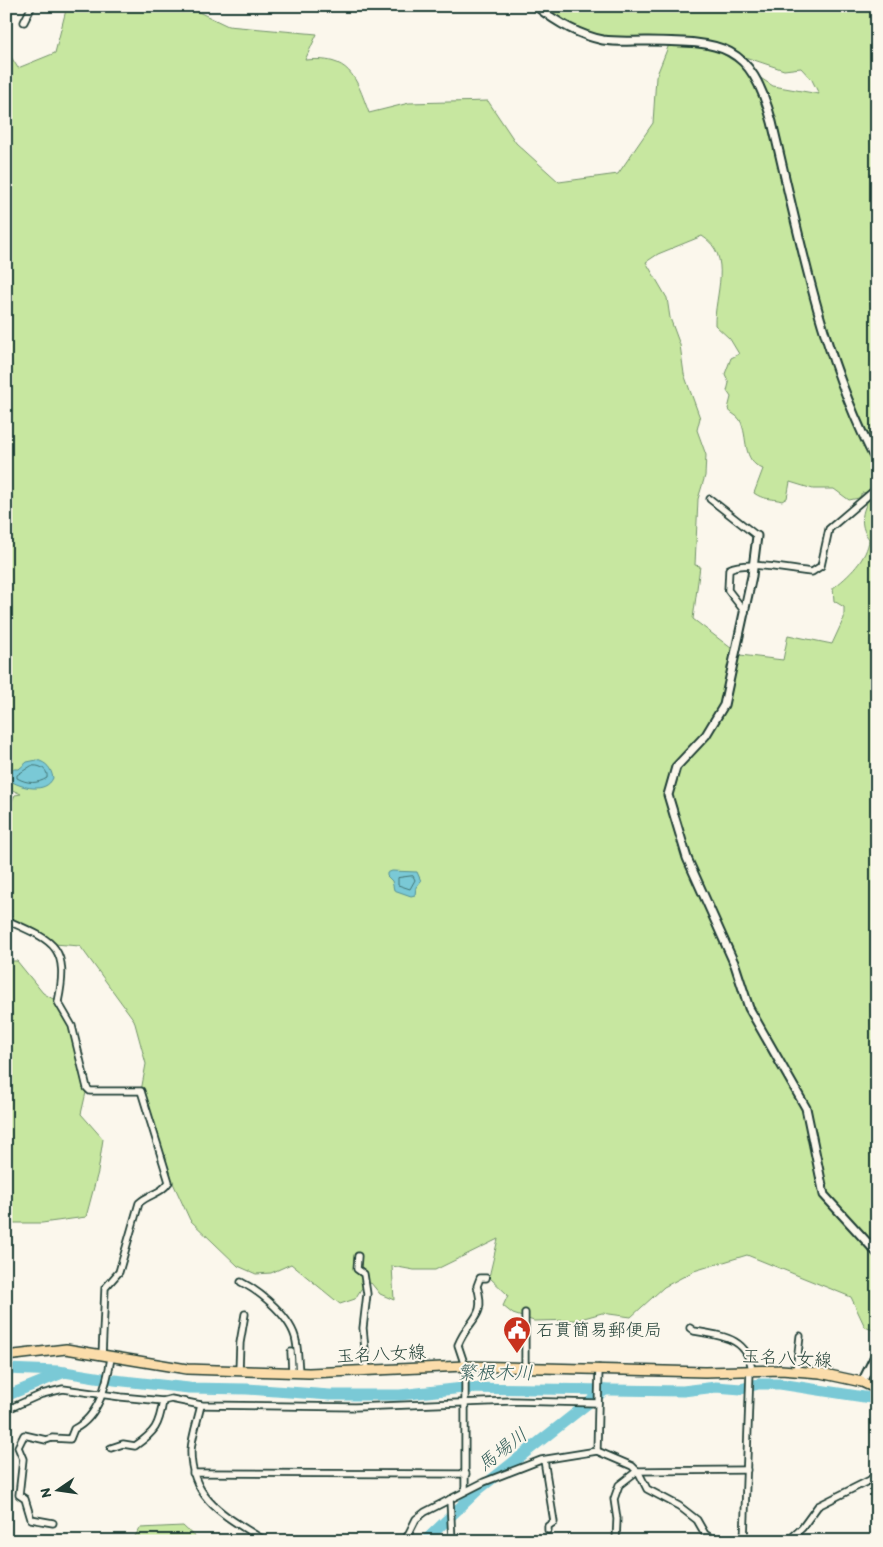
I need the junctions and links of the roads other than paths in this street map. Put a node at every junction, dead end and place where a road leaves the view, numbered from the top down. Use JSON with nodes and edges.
{"nodes":[{"id":1,"x":32,"y":6,"type":"edge"},
{"id":2,"x":536,"y":6,"type":"edge"},
{"id":3,"x":24,"y":22,"type":"dead end"},
{"id":4,"x":877,"y":463,"type":"edge"},
{"id":5,"x":877,"y":488,"type":"edge"},
{"id":6,"x":710,"y":499,"type":"dead end"},
{"id":7,"x":758,"y":536,"type":"joint"},
{"id":8,"x":754,"y":564,"type":"junction"},
{"id":9,"x":745,"y":612,"type":"junction"},
{"id":10,"x":6,"y":920,"type":"edge"},
{"id":11,"x":877,"y":1253,"type":"edge"},
{"id":12,"x":358,"y":1256,"type":"dead end"},
{"id":13,"x":486,"y":1278,"type":"dead end"},
{"id":14,"x":241,"y":1282,"type":"dead end"},
{"id":15,"x":525,"y":1313,"type":"dead end"},
{"id":16,"x":245,"y":1314,"type":"dead end"},
{"id":17,"x":690,"y":1328,"type":"dead end"},
{"id":18,"x":800,"y":1336,"type":"dead end"},
{"id":19,"x":291,"y":1352,"type":"dead end"},
{"id":20,"x":877,"y":1352,"type":"edge"},
{"id":21,"x":6,"y":1356,"type":"edge"},
{"id":22,"x":106,"y":1357,"type":"junction"},
{"id":23,"x":465,"y":1366,"type":"junction"},
{"id":24,"x":525,"y":1367,"type":"junction"},
{"id":25,"x":599,"y":1370,"type":"junction"},
{"id":26,"x":239,"y":1371,"type":"junction"},
{"id":27,"x":366,"y":1371,"type":"junction"},
{"id":28,"x":796,"y":1371,"type":"junction"},
{"id":29,"x":295,"y":1372,"type":"junction"},
{"id":30,"x":750,"y":1373,"type":"junction"},
{"id":31,"x":862,"y":1382,"type":"junction"},
{"id":32,"x":877,"y":1389,"type":"edge"},
{"id":33,"x":102,"y":1394,"type":"junction"},
{"id":34,"x":163,"y":1401,"type":"junction"},
{"id":35,"x":466,"y":1403,"type":"junction"},
{"id":36,"x":598,"y":1403,"type":"junction"},
{"id":37,"x":201,"y":1405,"type":"junction"},
{"id":38,"x":6,"y":1410,"type":"edge"},
{"id":39,"x":110,"y":1448,"type":"dead end"},
{"id":40,"x":597,"y":1451,"type":"junction"},
{"id":41,"x":544,"y":1460,"type":"junction"},
{"id":42,"x":746,"y":1470,"type":"junction"},
{"id":43,"x":637,"y":1471,"type":"junction"},
{"id":44,"x":193,"y":1472,"type":"junction"},
{"id":45,"x":466,"y":1474,"type":"junction"},
{"id":46,"x":877,"y":1474,"type":"edge"},
{"id":47,"x":465,"y":1491,"type":"junction"},
{"id":48,"x":450,"y":1499,"type":"junction"},
{"id":49,"x":53,"y":1522,"type":"dead end"},
{"id":50,"x":548,"y":1530,"type":"dead end"},
{"id":51,"x":265,"y":1541,"type":"edge"},
{"id":52,"x":405,"y":1541,"type":"edge"},
{"id":53,"x":452,"y":1541,"type":"edge"},
{"id":54,"x":616,"y":1541,"type":"edge"},
{"id":55,"x":716,"y":1541,"type":"edge"},
{"id":56,"x":744,"y":1541,"type":"edge"},
{"id":57,"x":788,"y":1541,"type":"edge"}],
"edges":[{"from":1,"to":3,"type":"street"},
{"from":2,"to":4,"type":"street"},
{"from":5,"to":8,"type":"street"},
{"from":6,"to":7,"type":"street"},
{"from":7,"to":8,"type":"street"},
{"from":8,"to":9,"type":"street"},
{"from":8,"to":9,"type":"street"},
{"from":9,"to":11,"type":"street"},
{"from":10,"to":22,"type":"street"},
{"from":12,"to":27,"type":"street"},
{"from":13,"to":23,"type":"street"},
{"from":14,"to":29,"type":"street"},
{"from":15,"to":24,"type":"street"},
{"from":16,"to":26,"type":"street"},
{"from":17,"to":30,"type":"street"},
{"from":18,"to":28,"type":"street"},
{"from":19,"to":29,"type":"street"},
{"from":20,"to":31,"type":"street"},
{"from":21,"to":22,"type":"main road","name":"玉名八女線"},
{"from":22,"to":26,"type":"main road","name":"玉名八女線"},
{"from":22,"to":33,"type":"street"},
{"from":23,"to":24,"type":"main road","name":"玉名八女線"},
{"from":23,"to":27,"type":"main road","name":"玉名八女線"},
{"from":23,"to":35,"type":"street"},
{"from":24,"to":25,"type":"main road","name":"玉名八女線"},
{"from":25,"to":30,"type":"main road","name":"玉名八女線"},
{"from":25,"to":36,"type":"street"},
{"from":26,"to":29,"type":"main road","name":"玉名八女線"},
{"from":27,"to":29,"type":"main road","name":"玉名八女線"},
{"from":28,"to":30,"type":"main road","name":"玉名八女線"},
{"from":28,"to":31,"type":"main road","name":"玉名八女線"},
{"from":30,"to":42,"type":"street"},
{"from":31,"to":32,"type":"main road","name":"玉名八女線"},
{"from":33,"to":34,"type":"street"},
{"from":33,"to":38,"type":"street"},
{"from":33,"to":49,"type":"street"},
{"from":34,"to":37,"type":"street"},
{"from":34,"to":39,"type":"street"},
{"from":35,"to":36,"type":"street"},
{"from":35,"to":37,"type":"street"},
{"from":35,"to":45,"type":"street"},
{"from":36,"to":40,"type":"street"},
{"from":37,"to":44,"type":"street"},
{"from":40,"to":41,"type":"street"},
{"from":40,"to":43,"type":"street"},
{"from":41,"to":47,"type":"street"},
{"from":41,"to":50,"type":"street"},
{"from":42,"to":43,"type":"street"},
{"from":42,"to":56,"type":"street"},
{"from":43,"to":54,"type":"street"},
{"from":43,"to":55,"type":"street"},
{"from":44,"to":45,"type":"street"},
{"from":44,"to":51,"type":"street"},
{"from":45,"to":47,"type":"street"},
{"from":46,"to":57,"type":"street"},
{"from":47,"to":48,"type":"street"},
{"from":48,"to":52,"type":"street"},
{"from":48,"to":53,"type":"street"}]}
